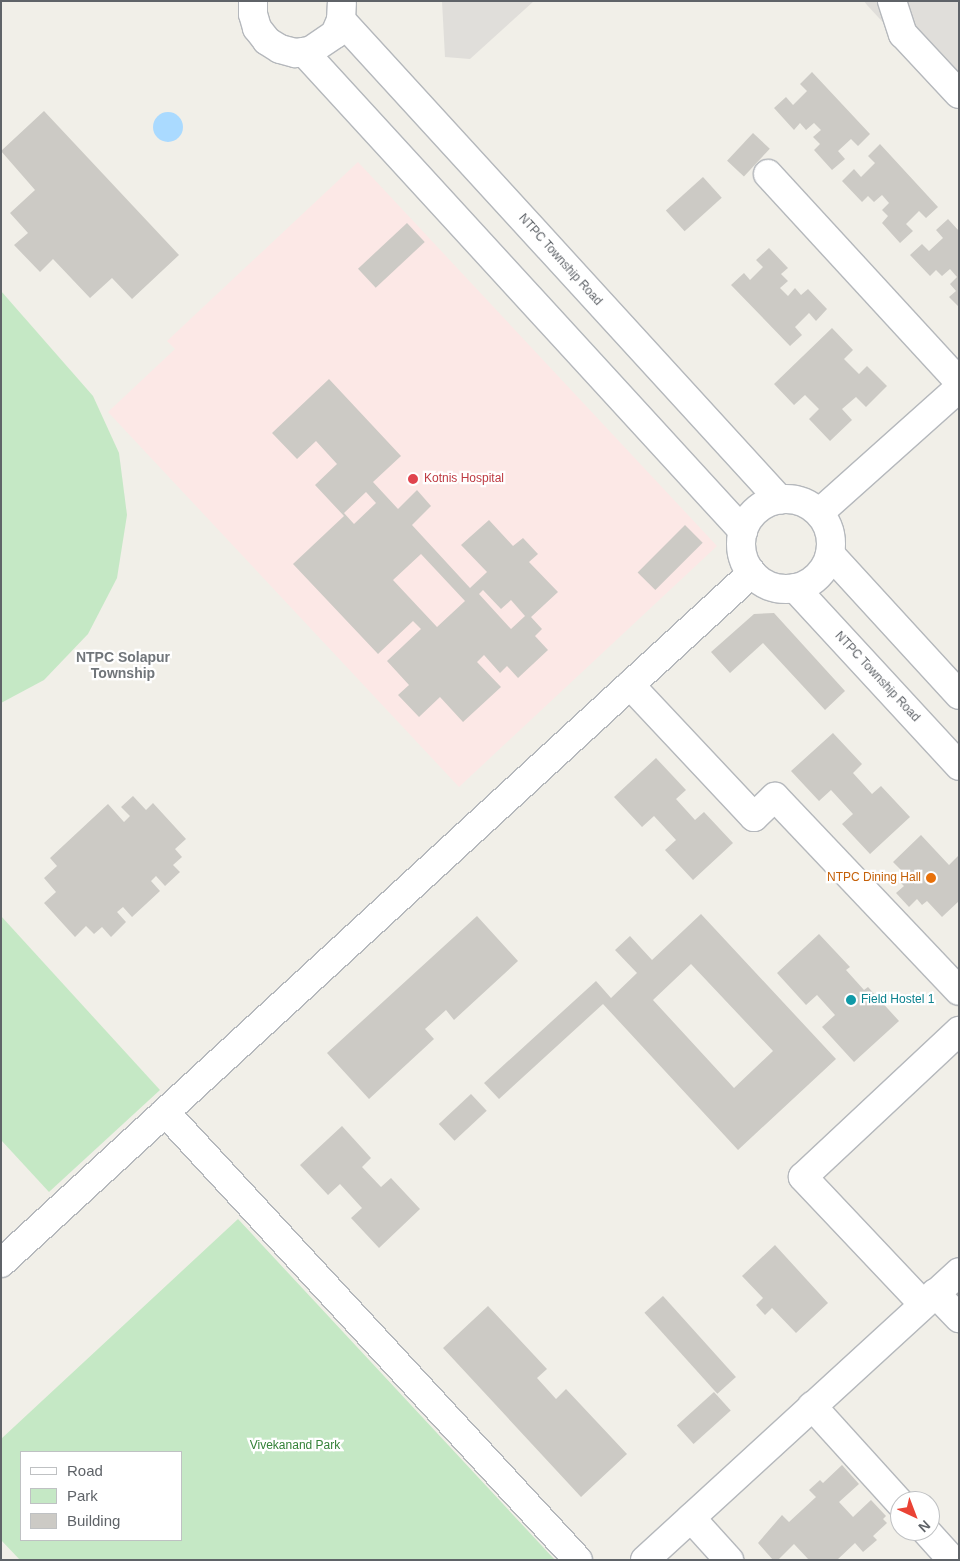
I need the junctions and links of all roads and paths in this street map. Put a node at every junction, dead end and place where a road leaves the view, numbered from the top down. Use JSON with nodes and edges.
{"nodes":[{"id":1,"x":253,"y":1,"type":"edge"},
{"id":2,"x":892,"y":1,"type":"edge"},
{"id":3,"x":342,"y":11,"type":"edge"},
{"id":4,"x":304,"y":52,"type":"junction"},
{"id":5,"x":959,"y":94,"type":"edge"},
{"id":6,"x":768,"y":174,"type":"dead end"},
{"id":7,"x":959,"y":382,"type":"edge"},
{"id":8,"x":959,"y":388,"type":"edge"},
{"id":9,"x":780,"y":500,"type":"junction"},
{"id":10,"x":819,"y":513,"type":"junction"},
{"id":11,"x":743,"y":531,"type":"junction"},
{"id":12,"x":830,"y":554,"type":"junction"},
{"id":13,"x":752,"y":573,"type":"junction"},
{"id":14,"x":795,"y":588,"type":"junction"},
{"id":15,"x":630,"y":686,"type":"junction"},
{"id":16,"x":959,"y":695,"type":"edge"},
{"id":17,"x":959,"y":766,"type":"edge"},
{"id":18,"x":959,"y":991,"type":"edge"},
{"id":19,"x":959,"y":1031,"type":"edge"},
{"id":20,"x":165,"y":1112,"type":"junction"},
{"id":21,"x":1,"y":1263,"type":"edge"},
{"id":22,"x":959,"y":1272,"type":"edge"},
{"id":23,"x":929,"y":1299,"type":"junction"},
{"id":24,"x":959,"y":1318,"type":"edge"},
{"id":25,"x":812,"y":1406,"type":"junction"},
{"id":26,"x":890,"y":1492,"type":"edge"},
{"id":27,"x":691,"y":1518,"type":"junction"},
{"id":28,"x":578,"y":1560,"type":"edge"},
{"id":29,"x":645,"y":1560,"type":"edge"},
{"id":30,"x":729,"y":1560,"type":"edge"}],
"edges":[{"from":1,"to":4,"type":"street"},
{"from":2,"to":5,"type":"street"},
{"from":3,"to":4,"type":"street"},
{"from":3,"to":9,"type":"street","name":"NTPC Township Road"},
{"from":4,"to":11,"type":"street"},
{"from":6,"to":7,"type":"street"},
{"from":8,"to":10,"type":"street"},
{"from":9,"to":10,"type":"street"},
{"from":9,"to":11,"type":"street"},
{"from":10,"to":12,"type":"street"},
{"from":11,"to":13,"type":"street"},
{"from":12,"to":14,"type":"street"},
{"from":12,"to":16,"type":"street"},
{"from":13,"to":14,"type":"street"},
{"from":13,"to":15,"type":"street"},
{"from":14,"to":17,"type":"street","name":"NTPC Township Road"},
{"from":15,"to":18,"type":"street"},
{"from":15,"to":20,"type":"street"},
{"from":19,"to":23,"type":"street"},
{"from":20,"to":21,"type":"street"},
{"from":20,"to":28,"type":"street"},
{"from":22,"to":23,"type":"street"},
{"from":23,"to":24,"type":"street"},
{"from":23,"to":25,"type":"street"},
{"from":25,"to":26,"type":"street"},
{"from":25,"to":27,"type":"street"},
{"from":27,"to":29,"type":"street"},
{"from":27,"to":30,"type":"street"}]}
